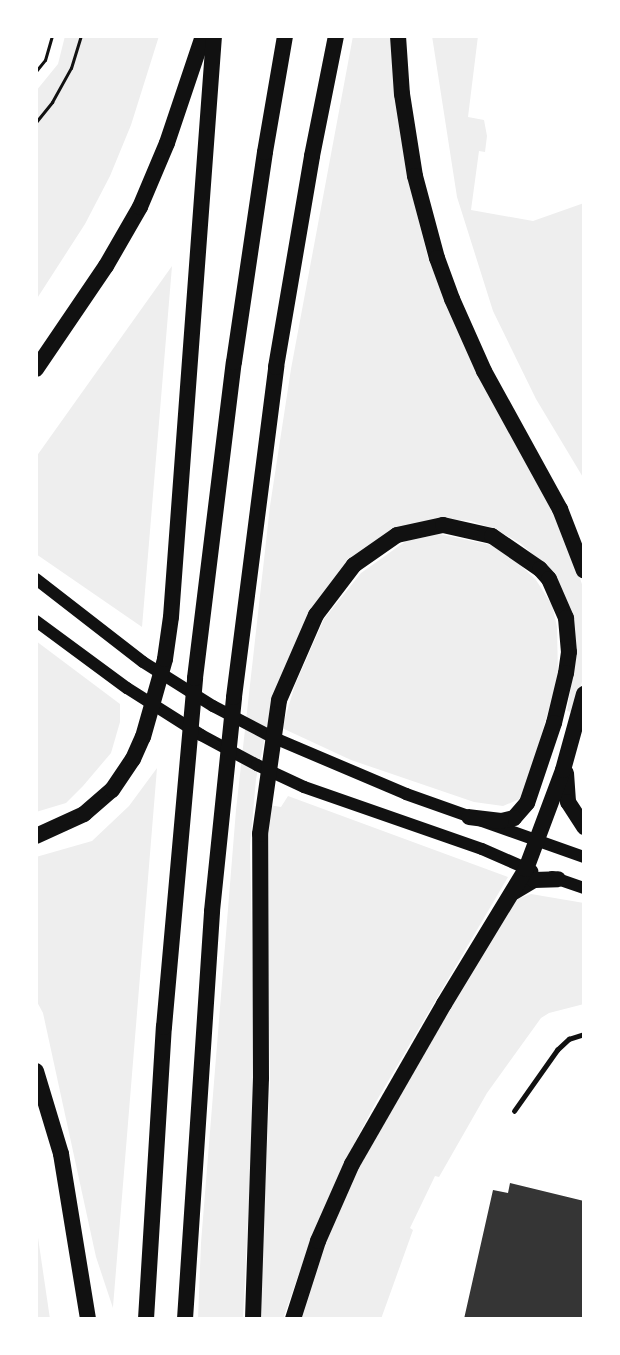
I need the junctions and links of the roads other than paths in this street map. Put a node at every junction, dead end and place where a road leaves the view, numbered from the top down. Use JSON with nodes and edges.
{"nodes":[{"id":1,"x":203,"y":36,"type":"edge"},
{"id":2,"x":214,"y":36,"type":"edge"},
{"id":3,"x":285,"y":36,"type":"edge"},
{"id":4,"x":336,"y":36,"type":"edge"},
{"id":5,"x":398,"y":36,"type":"edge"},
{"id":6,"x":36,"y":369,"type":"edge"},
{"id":7,"x":584,"y":572,"type":"edge"},
{"id":8,"x":36,"y":579,"type":"edge"},
{"id":9,"x":36,"y":621,"type":"edge"},
{"id":10,"x":584,"y":694,"type":"edge"},
{"id":11,"x":571,"y":744,"type":"junction"},
{"id":12,"x":470,"y":817,"type":"junction"},
{"id":13,"x":584,"y":827,"type":"edge"},
{"id":14,"x":36,"y":836,"type":"edge"},
{"id":15,"x":537,"y":840,"type":"junction"},
{"id":16,"x":584,"y":857,"type":"edge"},
{"id":17,"x":526,"y":869,"type":"junction"},
{"id":18,"x":558,"y":879,"type":"junction"},
{"id":19,"x":584,"y":888,"type":"edge"},
{"id":20,"x":510,"y":894,"type":"junction"},
{"id":21,"x":584,"y":1034,"type":"edge"},
{"id":22,"x":36,"y":1071,"type":"edge"},
{"id":23,"x":514,"y":1112,"type":"dead end"},
{"id":24,"x":88,"y":1319,"type":"edge"},
{"id":25,"x":146,"y":1319,"type":"edge"},
{"id":26,"x":185,"y":1319,"type":"edge"},
{"id":27,"x":253,"y":1319,"type":"edge"},
{"id":28,"x":293,"y":1319,"type":"edge"}],
"edges":[{"from":1,"to":6,"type":"highway"},
{"from":2,"to":14,"type":"highway"},
{"from":3,"to":25,"type":"highway"},
{"from":4,"to":26,"type":"highway"},
{"from":5,"to":7,"type":"highway"},
{"from":8,"to":12,"type":"main road"},
{"from":9,"to":17,"type":"main road"},
{"from":10,"to":11,"type":"highway"},
{"from":11,"to":13,"type":"highway"},
{"from":11,"to":15,"type":"highway"},
{"from":12,"to":15,"type":"main road"},
{"from":12,"to":27,"type":"highway"},
{"from":15,"to":16,"type":"main road"},
{"from":15,"to":17,"type":"highway"},
{"from":17,"to":18,"type":"main road"},
{"from":17,"to":20,"type":"highway"},
{"from":18,"to":19,"type":"main road"},
{"from":18,"to":20,"type":"highway"},
{"from":20,"to":28,"type":"highway"},
{"from":21,"to":23,"type":"lane"},
{"from":22,"to":24,"type":"highway"}]}
